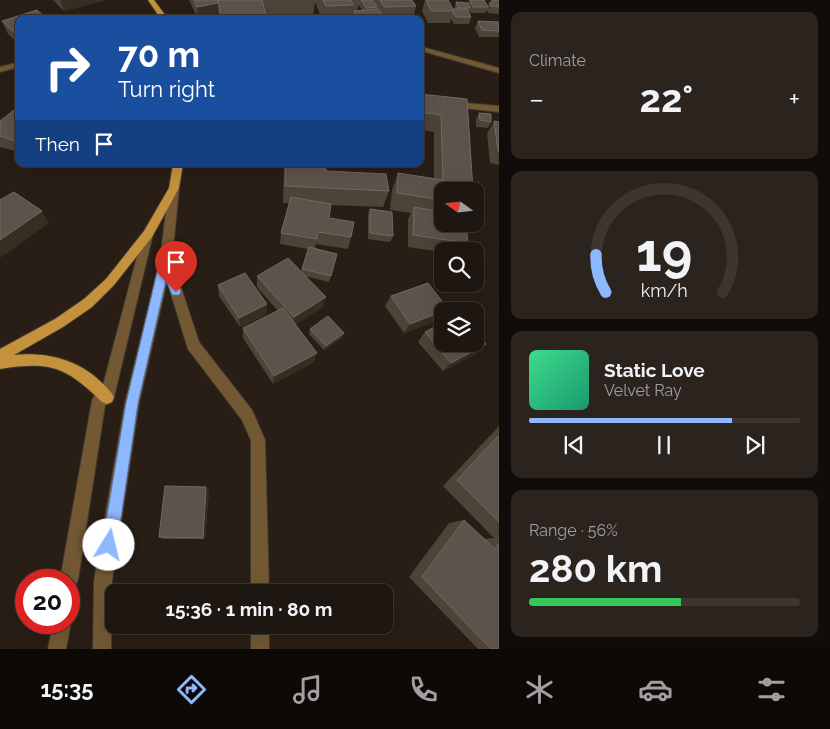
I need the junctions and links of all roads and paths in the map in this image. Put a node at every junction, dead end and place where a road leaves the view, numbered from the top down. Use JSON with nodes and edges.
{"nodes":[{"id":1,"x":151,"y":0,"type":"edge"},
{"id":2,"x":160,"y":15,"type":"edge"},
{"id":3,"x":425,"y":49,"type":"dead end"},
{"id":4,"x":15,"y":65,"type":"edge"},
{"id":5,"x":0,"y":70,"type":"edge"},
{"id":6,"x":499,"y":71,"type":"edge"},
{"id":7,"x":424,"y":101,"type":"edge"},
{"id":8,"x":499,"y":110,"type":"edge"},
{"id":9,"x":178,"y":167,"type":"edge"},
{"id":10,"x":174,"y":188,"type":"junction"},
{"id":11,"x":148,"y":234,"type":"junction"},
{"id":12,"x":166,"y":260,"type":"junction"},
{"id":13,"x":0,"y":356,"type":"edge"},
{"id":14,"x":0,"y":363,"type":"edge"},
{"id":15,"x":107,"y":397,"type":"junction"},
{"id":16,"x":71,"y":569,"type":"edge"},
{"id":17,"x":260,"y":584,"type":"edge"},
{"id":18,"x":60,"y":634,"type":"edge"},
{"id":19,"x":260,"y":634,"type":"edge"},
{"id":20,"x":57,"y":649,"type":"edge"},
{"id":21,"x":102,"y":649,"type":"edge"},
{"id":22,"x":260,"y":649,"type":"edge"}],
"edges":[{"from":1,"to":2,"type":"main road"},
{"from":3,"to":6,"type":"street"},
{"from":4,"to":5,"type":"street"},
{"from":7,"to":8,"type":"street"},
{"from":9,"to":10,"type":"main road"},
{"from":10,"to":11,"type":"main road"},
{"from":10,"to":12,"type":"street"},
{"from":11,"to":13,"type":"main road"},
{"from":11,"to":15,"type":"street"},
{"from":12,"to":17,"type":"street"},
{"from":12,"to":21,"type":"street"},
{"from":14,"to":15,"type":"main road"},
{"from":15,"to":16,"type":"street"},
{"from":18,"to":20,"type":"street"},
{"from":19,"to":22,"type":"street"}]}
